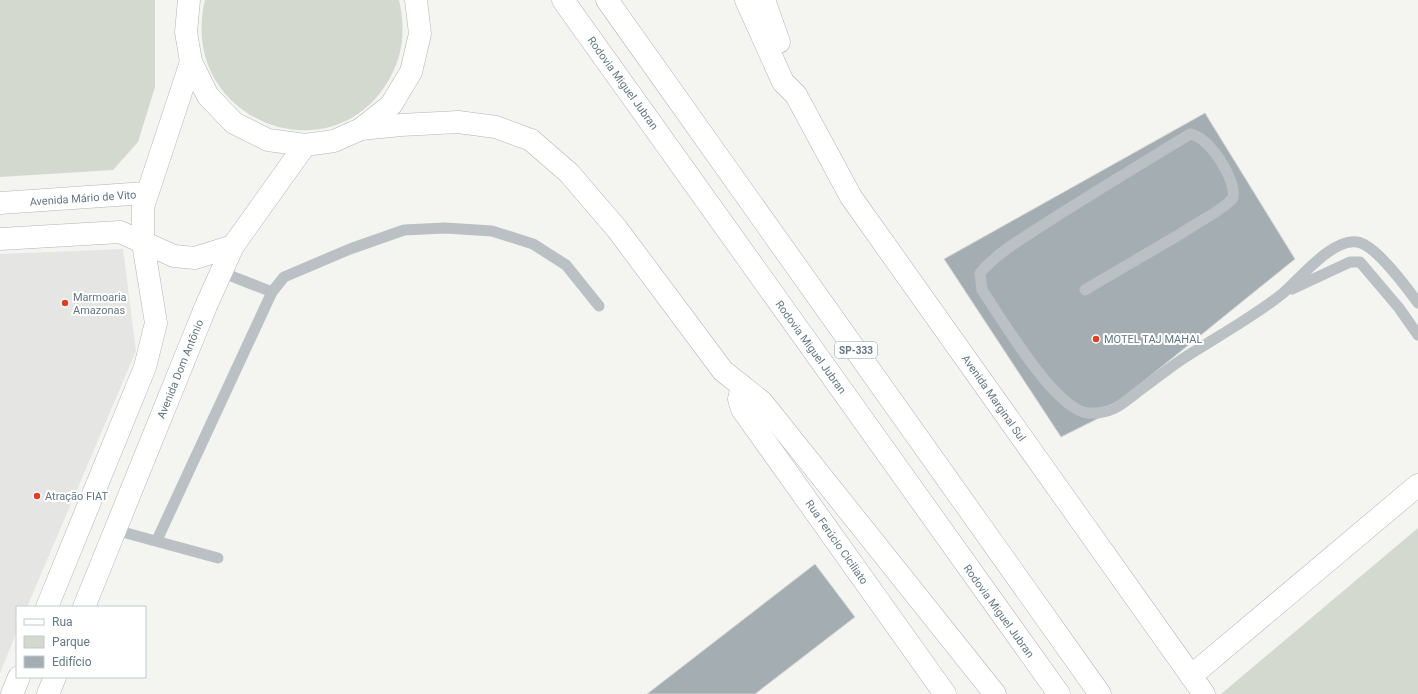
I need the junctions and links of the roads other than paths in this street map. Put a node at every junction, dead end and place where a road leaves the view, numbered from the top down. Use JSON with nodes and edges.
{"nodes":[{"id":1,"x":190,"y":0,"type":"edge"},
{"id":2,"x":416,"y":0,"type":"edge"},
{"id":3,"x":563,"y":0,"type":"edge"},
{"id":4,"x":607,"y":0,"type":"edge"},
{"id":5,"x":746,"y":0,"type":"edge"},
{"id":6,"x":764,"y":0,"type":"edge"},
{"id":7,"x":191,"y":62,"type":"junction"},
{"id":8,"x":796,"y":95,"type":"junction"},
{"id":9,"x":361,"y":129,"type":"junction"},
{"id":10,"x":305,"y":145,"type":"junction"},
{"id":11,"x":146,"y":194,"type":"junction"},
{"id":12,"x":0,"y":204,"type":"edge"},
{"id":13,"x":0,"y":239,"type":"edge"},
{"id":14,"x":143,"y":243,"type":"junction"},
{"id":15,"x":233,"y":246,"type":"junction"},
{"id":16,"x":221,"y":272,"type":"junction"},
{"id":17,"x":1085,"y":290,"type":"dead end"},
{"id":18,"x":272,"y":292,"type":"junction"},
{"id":19,"x":1282,"y":294,"type":"junction"},
{"id":20,"x":1418,"y":303,"type":"edge"},
{"id":21,"x":599,"y":306,"type":"dead end"},
{"id":22,"x":1418,"y":334,"type":"edge"},
{"id":23,"x":742,"y":386,"type":"junction"},
{"id":24,"x":1418,"y":485,"type":"edge"},
{"id":25,"x":115,"y":530,"type":"junction"},
{"id":26,"x":157,"y":540,"type":"junction"},
{"id":27,"x":218,"y":558,"type":"dead end"},
{"id":28,"x":47,"y":606,"type":"edge"},
{"id":29,"x":84,"y":606,"type":"edge"},
{"id":30,"x":1191,"y":676,"type":"junction"},
{"id":31,"x":18,"y":678,"type":"edge"},
{"id":32,"x":55,"y":678,"type":"edge"},
{"id":33,"x":12,"y":694,"type":"edge"},
{"id":34,"x":48,"y":694,"type":"edge"},
{"id":35,"x":945,"y":694,"type":"edge"},
{"id":36,"x":995,"y":694,"type":"edge"},
{"id":37,"x":1059,"y":694,"type":"edge"},
{"id":38,"x":1100,"y":694,"type":"edge"},
{"id":39,"x":1204,"y":694,"type":"edge"}],
"edges":[{"from":1,"to":7,"type":"main road"},
{"from":2,"to":9,"type":"main road"},
{"from":3,"to":37,"type":"main road","name":"Rodovia Miguel Jubran","number":"SP-333"},
{"from":4,"to":38,"type":"main road","number":"SP-333"},
{"from":5,"to":8,"type":"main road","name":"Avenida Marginal Sul"},
{"from":6,"to":8,"type":"main road","name":"Avenida Marginal Sul"},
{"from":7,"to":10,"type":"main road"},
{"from":7,"to":11,"type":"main road","name":"Avenida Mário de Vito"},
{"from":8,"to":30,"type":"main road","name":"Avenida Marginal Sul"},
{"from":9,"to":10,"type":"main road"},
{"from":9,"to":23,"type":"main road"},
{"from":10,"to":15,"type":"main road","name":"Avenida Dom Antônio"},
{"from":11,"to":12,"type":"main road","name":"Avenida Mário de Vito"},
{"from":11,"to":14,"type":"main road"},
{"from":13,"to":14,"type":"main road"},
{"from":14,"to":15,"type":"main road"},
{"from":14,"to":28,"type":"main road"},
{"from":15,"to":16,"type":"main road","name":"Avenida Dom Antônio"},
{"from":16,"to":18,"type":"lane"},
{"from":16,"to":25,"type":"main road","name":"Avenida Dom Antônio"},
{"from":17,"to":19,"type":"lane"},
{"from":18,"to":21,"type":"lane"},
{"from":18,"to":26,"type":"lane"},
{"from":19,"to":20,"type":"lane"},
{"from":19,"to":22,"type":"lane"},
{"from":23,"to":35,"type":"main road","name":"Rua Ferúcio Ciciliato"},
{"from":23,"to":36,"type":"main road"},
{"from":24,"to":30,"type":"main road"},
{"from":25,"to":26,"type":"lane"},
{"from":25,"to":29,"type":"main road","name":"Avenida Dom Antônio"},
{"from":26,"to":27,"type":"lane"},
{"from":30,"to":39,"type":"main road","name":"Avenida Marginal Sul"},
{"from":31,"to":33,"type":"main road"},
{"from":32,"to":34,"type":"main road"}]}
